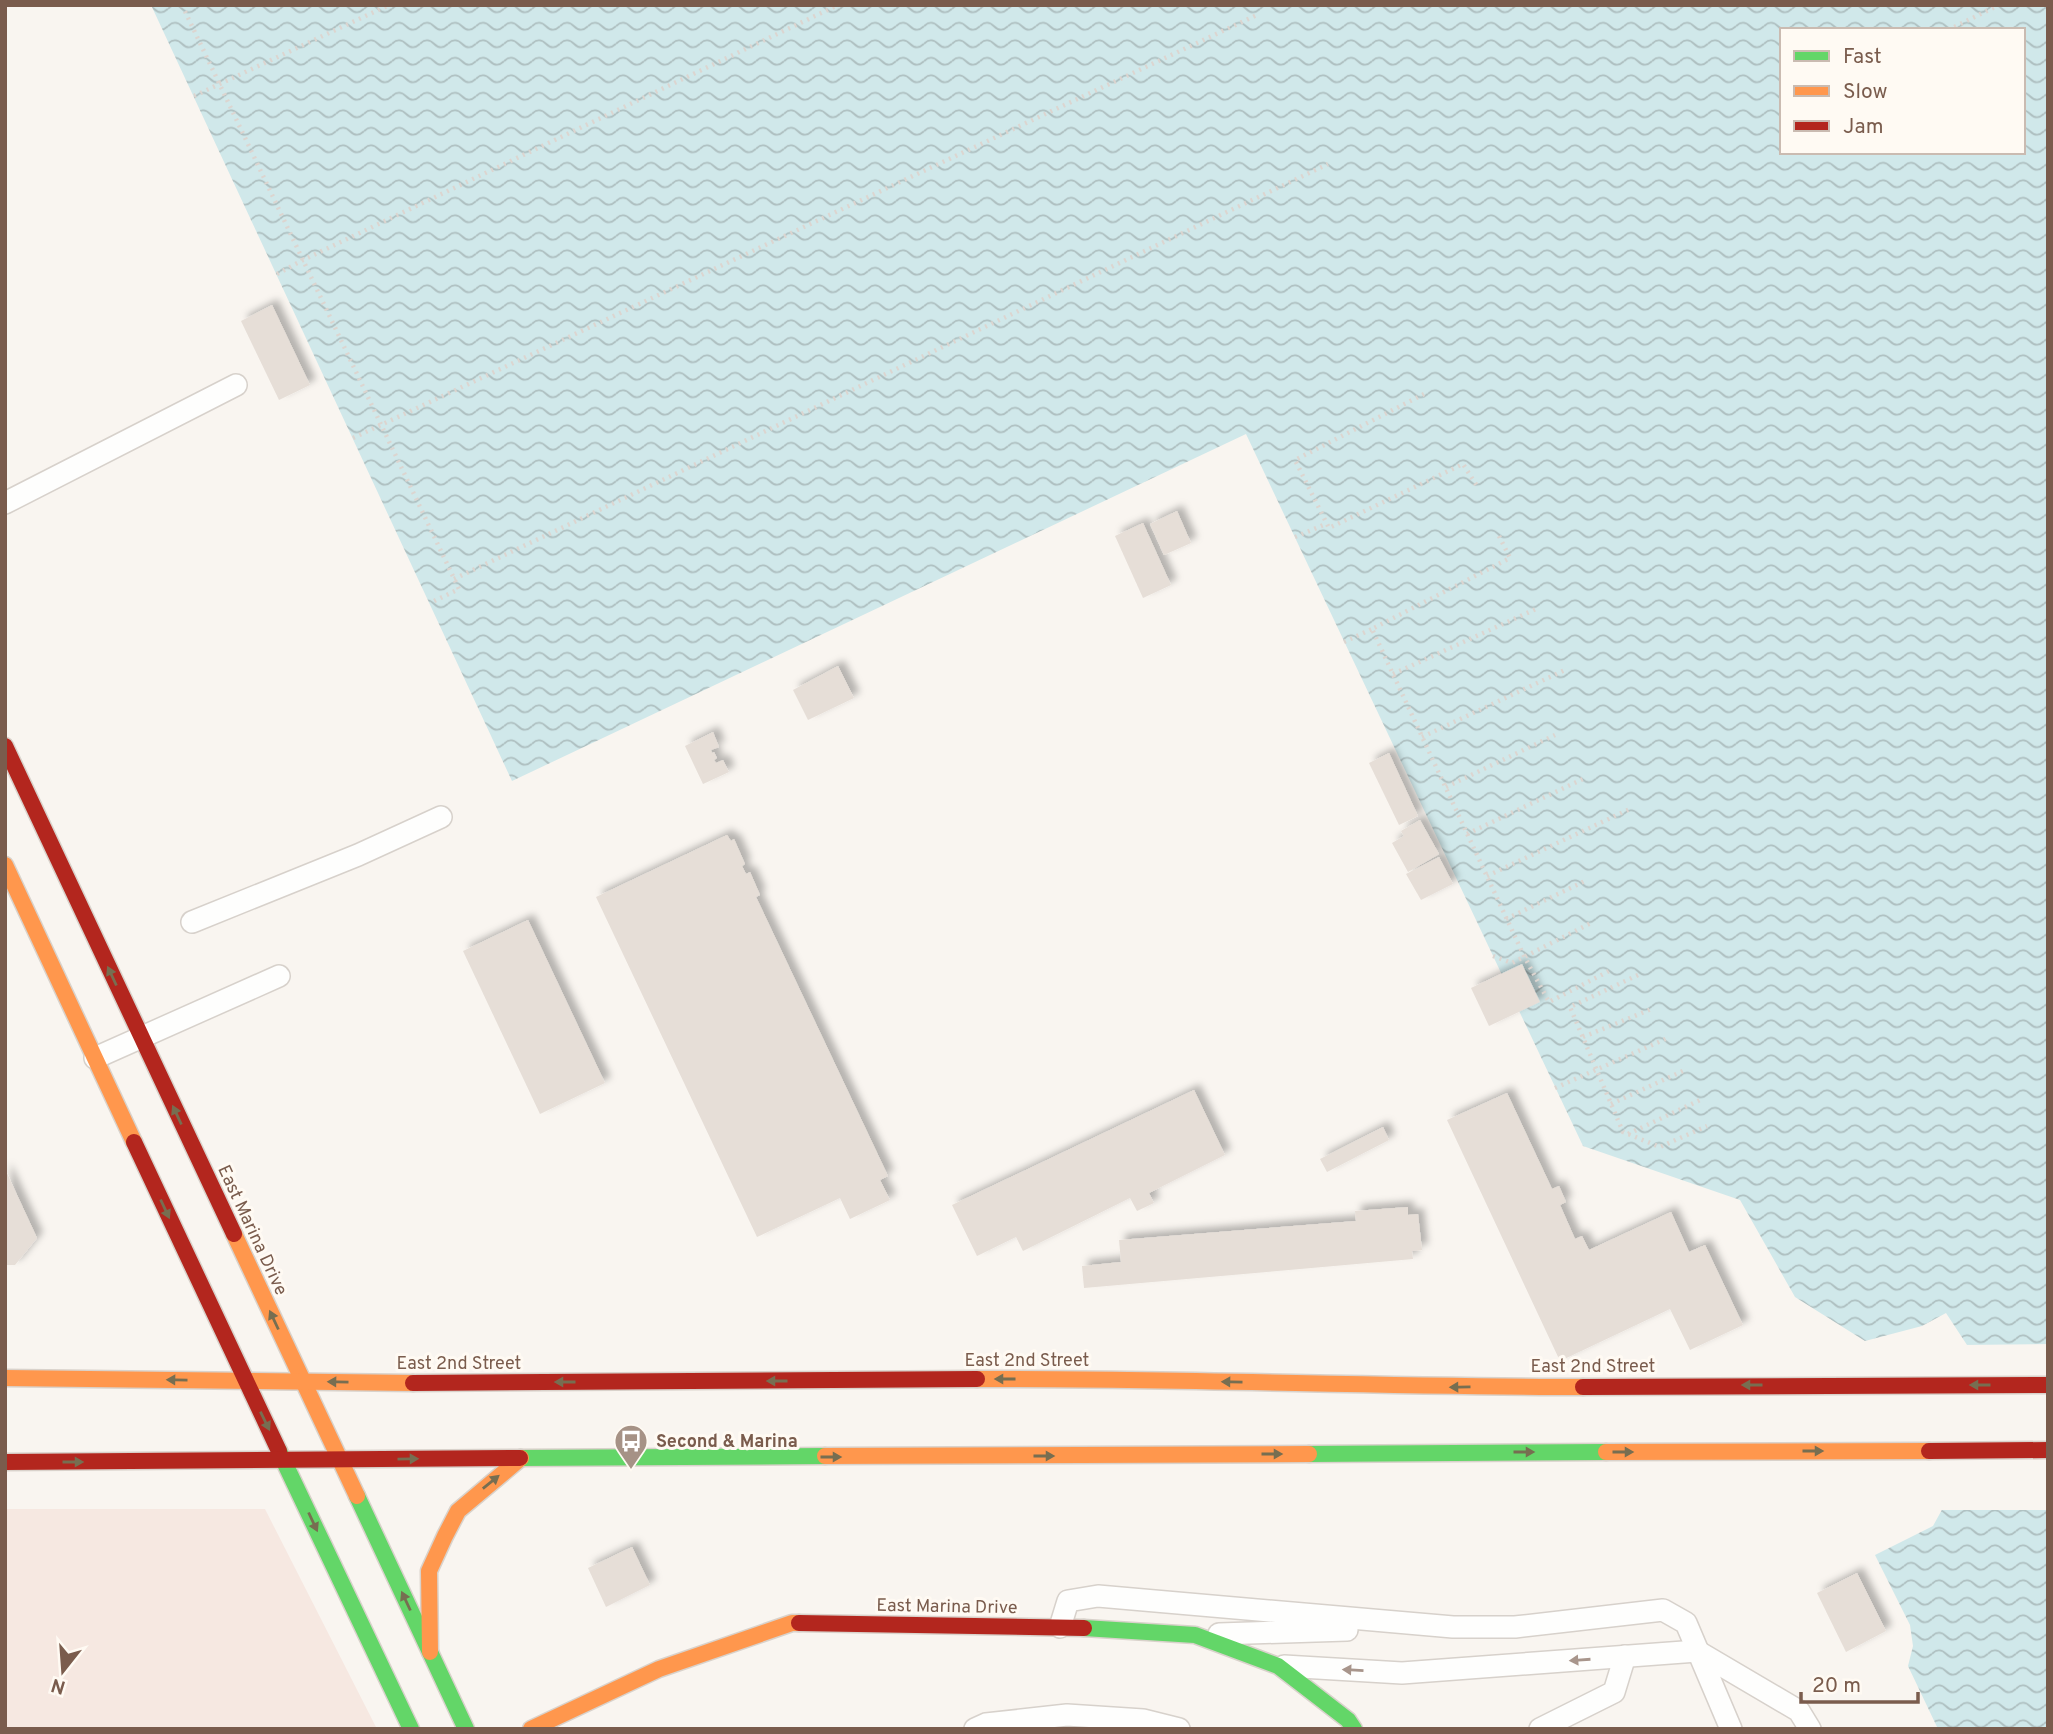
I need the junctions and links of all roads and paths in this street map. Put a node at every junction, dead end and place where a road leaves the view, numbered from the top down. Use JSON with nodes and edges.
{"nodes":[{"id":1,"x":182,"y":5,"type":"edge"},
{"id":2,"x":389,"y":5,"type":"edge"},
{"id":3,"x":838,"y":5,"type":"edge"},
{"id":4,"x":1999,"y":5,"type":"edge"},
{"id":5,"x":1259,"y":13,"type":"dead end"},
{"id":6,"x":1952,"y":28,"type":"edge"},
{"id":7,"x":220,"y":85,"type":"junction"},
{"id":8,"x":194,"y":96,"type":"dead end"},
{"id":9,"x":1328,"y":164,"type":"dead end"},
{"id":10,"x":303,"y":260,"type":"junction"},
{"id":11,"x":276,"y":274,"type":"dead end"},
{"id":12,"x":236,"y":385,"type":"dead end"},
{"id":13,"x":1424,"y":394,"type":"dead end"},
{"id":14,"x":381,"y":425,"type":"junction"},
{"id":15,"x":353,"y":438,"type":"dead end"},
{"id":16,"x":1477,"y":486,"type":"dead end"},
{"id":17,"x":5,"y":503,"type":"edge"},
{"id":18,"x":1326,"y":524,"type":"junction"},
{"id":19,"x":1295,"y":537,"type":"dead end"},
{"id":20,"x":1499,"y":537,"type":"dead end"},
{"id":21,"x":454,"y":579,"type":"junction"},
{"id":22,"x":430,"y":603,"type":"dead end"},
{"id":23,"x":1536,"y":610,"type":"dead end"},
{"id":24,"x":1372,"y":629,"type":"junction"},
{"id":25,"x":1345,"y":642,"type":"dead end"},
{"id":26,"x":1565,"y":670,"type":"dead end"},
{"id":27,"x":1393,"y":675,"type":"junction"},
{"id":28,"x":1555,"y":735,"type":"dead end"},
{"id":29,"x":1422,"y":737,"type":"junction"},
{"id":30,"x":5,"y":746,"type":"edge"},
{"id":31,"x":1586,"y":778,"type":"dead end"},
{"id":32,"x":1446,"y":787,"type":"junction"},
{"id":33,"x":1632,"y":808,"type":"dead end"},
{"id":34,"x":441,"y":817,"type":"dead end"},
{"id":35,"x":1467,"y":834,"type":"junction"},
{"id":36,"x":5,"y":865,"type":"edge"},
{"id":37,"x":1487,"y":876,"type":"junction"},
{"id":38,"x":1585,"y":881,"type":"dead end"},
{"id":39,"x":1506,"y":919,"type":"junction"},
{"id":40,"x":192,"y":922,"type":"dead end"},
{"id":41,"x":1591,"y":923,"type":"dead end"},
{"id":42,"x":1493,"y":956,"type":"dead end"},
{"id":43,"x":1524,"y":956,"type":"junction"},
{"id":44,"x":1614,"y":969,"type":"dead end"},
{"id":45,"x":1638,"y":975,"type":"dead end"},
{"id":46,"x":279,"y":976,"type":"dead end"},
{"id":47,"x":1654,"y":1008,"type":"dead end"},
{"id":48,"x":1583,"y":1037,"type":"junction"},
{"id":49,"x":1670,"y":1037,"type":"dead end"},
{"id":50,"x":141,"y":1038,"type":"junction"},
{"id":51,"x":95,"y":1058,"type":"junction"},
{"id":52,"x":1596,"y":1069,"type":"junction"},
{"id":53,"x":1685,"y":1070,"type":"dead end"},
{"id":54,"x":1555,"y":1088,"type":"dead end"},
{"id":55,"x":1700,"y":1100,"type":"dead end"},
{"id":56,"x":1611,"y":1104,"type":"junction"},
{"id":57,"x":1707,"y":1126,"type":"dead end"},
{"id":58,"x":1628,"y":1134,"type":"junction"},
{"id":59,"x":5,"y":1378,"type":"edge"},
{"id":60,"x":246,"y":1382,"type":"junction"},
{"id":61,"x":303,"y":1382,"type":"junction"},
{"id":62,"x":2048,"y":1385,"type":"edge"},
{"id":63,"x":2048,"y":1450,"type":"edge"},
{"id":64,"x":521,"y":1458,"type":"junction"},
{"id":65,"x":284,"y":1460,"type":"junction"},
{"id":66,"x":340,"y":1460,"type":"junction"},
{"id":67,"x":5,"y":1462,"type":"edge"},
{"id":68,"x":1430,"y":1625,"type":"junction"},
{"id":69,"x":1060,"y":1626,"type":"junction"},
{"id":70,"x":1195,"y":1635,"type":"junction"},
{"id":71,"x":430,"y":1651,"type":"junction"},
{"id":72,"x":1697,"y":1651,"type":"junction"},
{"id":73,"x":1625,"y":1656,"type":"junction"},
{"id":74,"x":1279,"y":1666,"type":"junction"},
{"id":75,"x":411,"y":1729,"type":"edge"},
{"id":76,"x":466,"y":1729,"type":"edge"},
{"id":77,"x":531,"y":1729,"type":"edge"},
{"id":78,"x":975,"y":1729,"type":"edge"},
{"id":79,"x":1180,"y":1729,"type":"edge"},
{"id":80,"x":1354,"y":1729,"type":"edge"},
{"id":81,"x":1540,"y":1729,"type":"edge"},
{"id":82,"x":1731,"y":1729,"type":"edge"},
{"id":83,"x":1810,"y":1729,"type":"edge"}],
"edges":[{"from":1,"to":7,"type":"path"},
{"from":2,"to":7,"type":"path"},
{"from":3,"to":10,"type":"path"},
{"from":4,"to":6,"type":"path"},
{"from":5,"to":14,"type":"path"},
{"from":7,"to":8,"type":"path"},
{"from":7,"to":10,"type":"path"},
{"from":9,"to":21,"type":"path"},
{"from":10,"to":11,"type":"path"},
{"from":10,"to":14,"type":"path"},
{"from":12,"to":17,"type":"lane"},
{"from":13,"to":18,"type":"path"},
{"from":14,"to":15,"type":"path"},
{"from":14,"to":21,"type":"path"},
{"from":16,"to":18,"type":"path"},
{"from":18,"to":19,"type":"path"},
{"from":20,"to":24,"type":"path"},
{"from":21,"to":22,"type":"path"},
{"from":23,"to":27,"type":"path"},
{"from":24,"to":25,"type":"path"},
{"from":24,"to":27,"type":"path"},
{"from":26,"to":29,"type":"path"},
{"from":27,"to":29,"type":"path"},
{"from":28,"to":32,"type":"path"},
{"from":29,"to":32,"type":"path"},
{"from":50,"to":30,"type":"main road","name":"East Marina Drive","one_way":true},
{"from":31,"to":35,"type":"path"},
{"from":32,"to":35,"type":"path"},
{"from":33,"to":37,"type":"path"},
{"from":34,"to":40,"type":"lane"},
{"from":35,"to":37,"type":"path"},
{"from":36,"to":51,"type":"main road"},
{"from":37,"to":39,"type":"path"},
{"from":38,"to":39,"type":"path"},
{"from":39,"to":43,"type":"path"},
{"from":41,"to":43,"type":"path"},
{"from":42,"to":43,"type":"path"},
{"from":43,"to":44,"type":"path"},
{"from":45,"to":48,"type":"path"},
{"from":46,"to":50,"type":"lane"},
{"from":47,"to":48,"type":"path"},
{"from":48,"to":52,"type":"path"},
{"from":49,"to":52,"type":"path"},
{"from":50,"to":51,"type":"lane"},
{"from":61,"to":50,"type":"main road","name":"East Marina Drive","one_way":true},
{"from":51,"to":60,"type":"main road","one_way":true},
{"from":52,"to":54,"type":"path"},
{"from":52,"to":56,"type":"path"},
{"from":53,"to":56,"type":"path"},
{"from":55,"to":58,"type":"path"},
{"from":56,"to":58,"type":"path"},
{"from":57,"to":58,"type":"path"},
{"from":60,"to":59,"type":"main road","name":"East 2nd Street","one_way":true},
{"from":60,"to":61,"type":"main road","name":"East 2nd Street"},
{"from":60,"to":65,"type":"main road","one_way":true},
{"from":62,"to":61,"type":"main road","name":"East 2nd Street","one_way":true},
{"from":61,"to":66,"type":"main road","name":"East Marina Drive"},
{"from":64,"to":63,"type":"main road","one_way":true},
{"from":66,"to":64,"type":"main road","one_way":true},
{"from":71,"to":64,"type":"main road","one_way":true},
{"from":65,"to":66,"type":"main road"},
{"from":67,"to":65,"type":"main road","one_way":true},
{"from":65,"to":75,"type":"main road","one_way":true},
{"from":71,"to":66,"type":"main road","name":"East Marina Drive","one_way":true},
{"from":68,"to":69,"type":"lane"},
{"from":68,"to":70,"type":"lane"},
{"from":68,"to":72,"type":"lane"},
{"from":69,"to":70,"type":"main road","name":"East Marina Drive"},
{"from":69,"to":77,"type":"main road","name":"East Marina Drive"},
{"from":70,"to":74,"type":"main road","name":"East Marina Drive"},
{"from":71,"to":76,"type":"main road","name":"East Marina Drive"},
{"from":72,"to":73,"type":"lane"},
{"from":72,"to":82,"type":"lane"},
{"from":72,"to":83,"type":"lane"},
{"from":73,"to":74,"type":"lane","one_way":true},
{"from":73,"to":81,"type":"lane"},
{"from":74,"to":80,"type":"main road","name":"East Marina Drive"},
{"from":78,"to":79,"type":"lane"}]}
